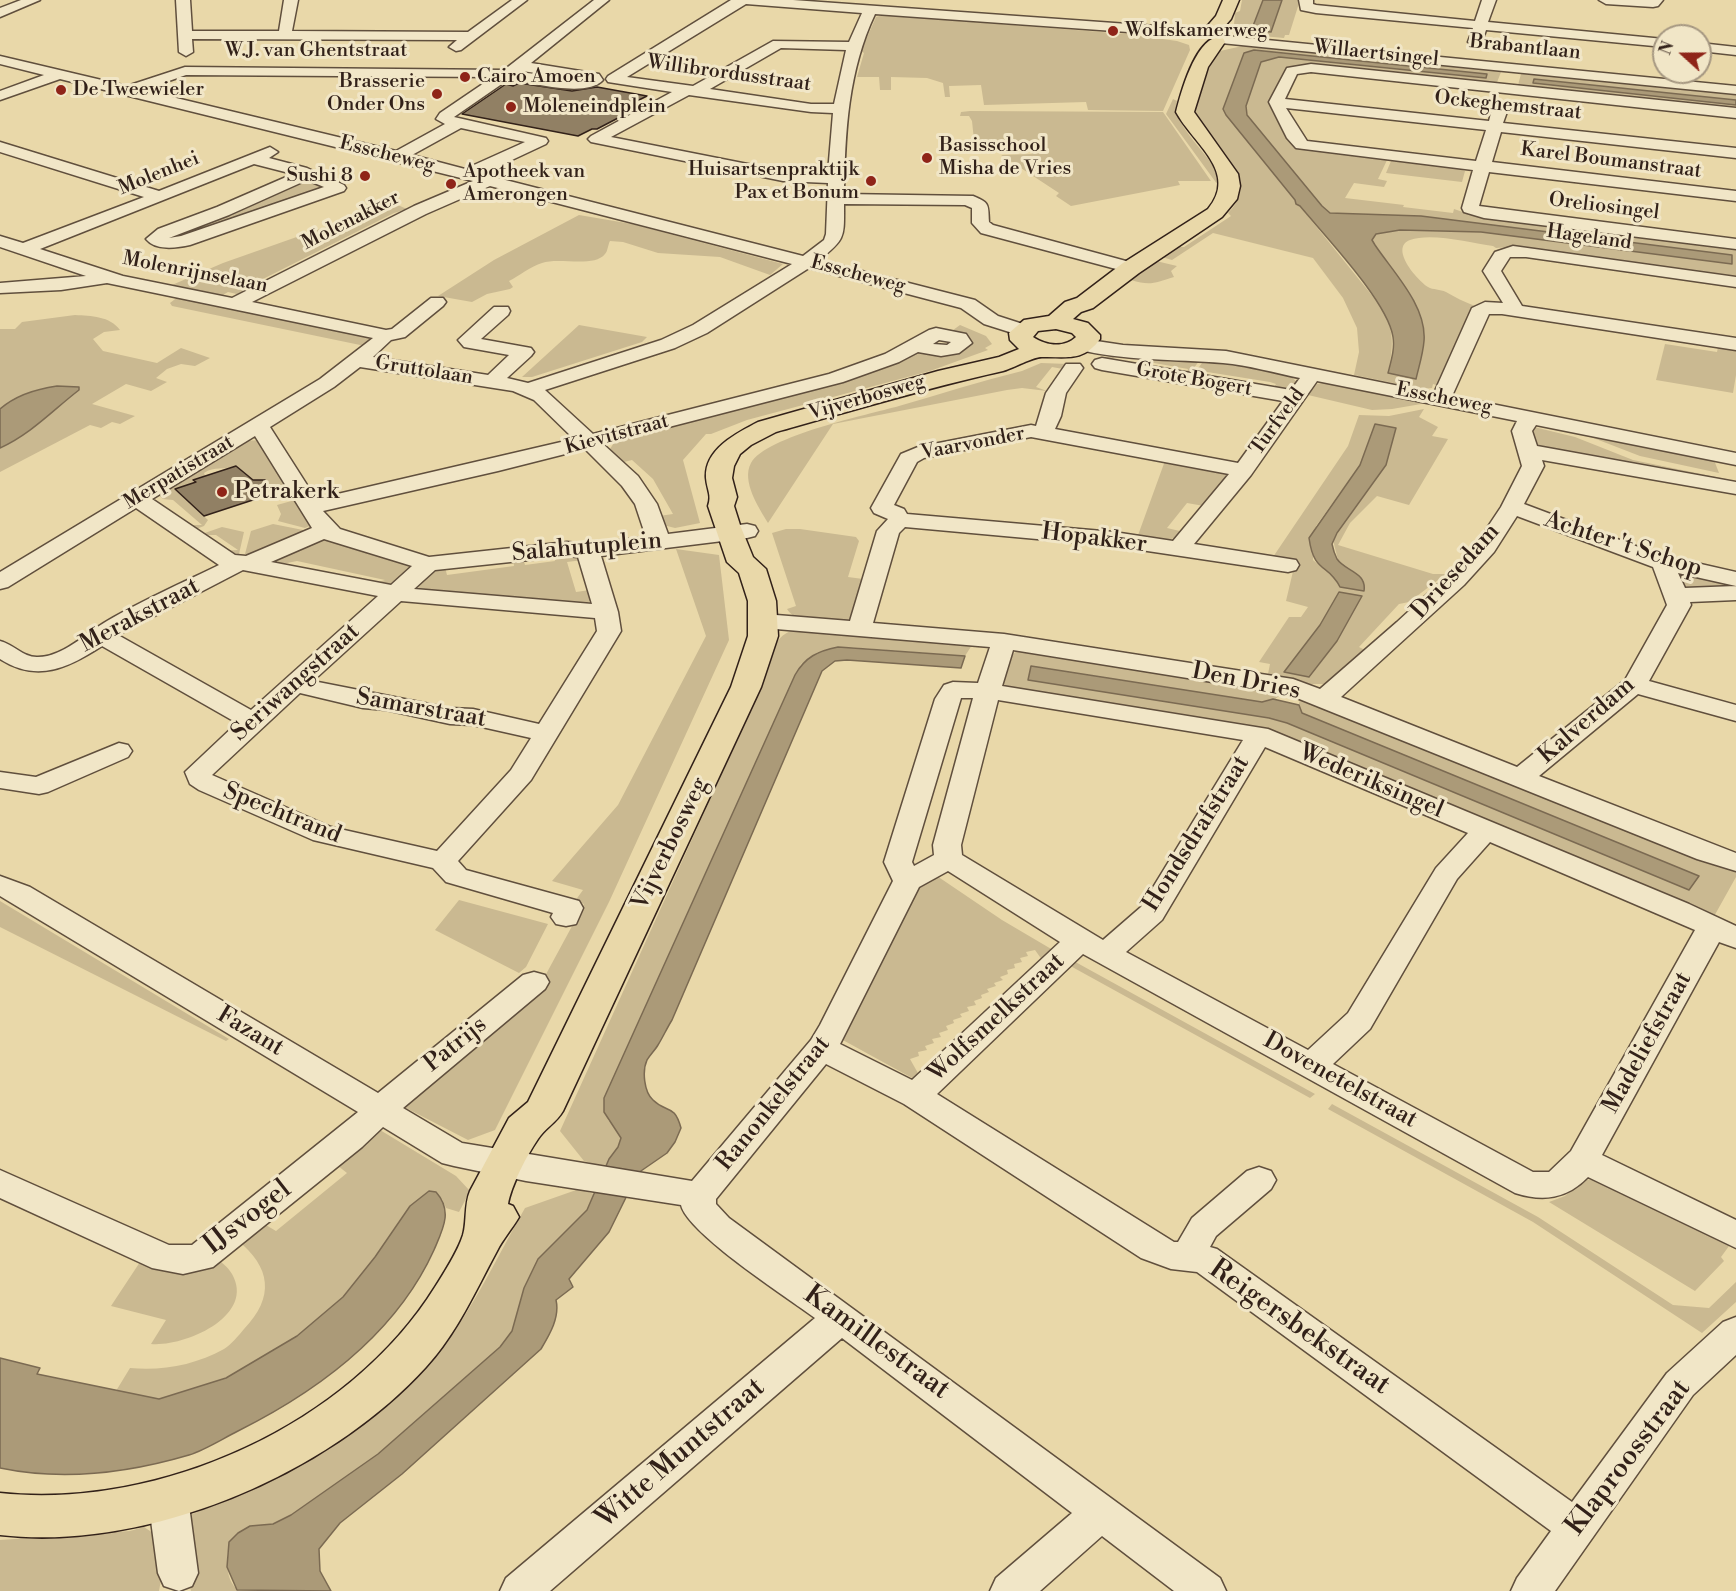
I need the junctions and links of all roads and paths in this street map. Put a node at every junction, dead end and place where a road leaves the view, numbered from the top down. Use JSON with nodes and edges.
{"nodes":[{"id":1,"x":33,"y":0,"type":"edge"},
{"id":2,"x":183,"y":0,"type":"edge"},
{"id":3,"x":291,"y":0,"type":"edge"},
{"id":4,"x":602,"y":0,"type":"edge"},
{"id":5,"x":738,"y":0,"type":"edge"},
{"id":6,"x":744,"y":0,"type":"edge"},
{"id":7,"x":912,"y":0,"type":"edge"},
{"id":8,"x":1231,"y":0,"type":"edge"},
{"id":9,"x":1489,"y":0,"type":"edge"},
{"id":10,"x":1606,"y":0,"type":"edge"},
{"id":11,"x":1656,"y":0,"type":"edge"},
{"id":12,"x":518,"y":1,"type":"edge"},
{"id":13,"x":1306,"y":4,"type":"edge"},
{"id":14,"x":870,"y":10,"type":"junction"},
{"id":15,"x":902,"y":12,"type":"junction"},
{"id":16,"x":0,"y":13,"type":"edge"},
{"id":17,"x":1481,"y":26,"type":"junction"},
{"id":18,"x":185,"y":35,"type":"junction"},
{"id":19,"x":285,"y":36,"type":"junction"},
{"id":20,"x":470,"y":36,"type":"junction"},
{"id":21,"x":1213,"y":37,"type":"junction"},
{"id":22,"x":1652,"y":43,"type":"edge"},
{"id":23,"x":852,"y":46,"type":"junction"},
{"id":24,"x":1712,"y":48,"type":"edge"},
{"id":25,"x":1736,"y":51,"type":"edge"},
{"id":26,"x":0,"y":60,"type":"edge"},
{"id":27,"x":1467,"y":63,"type":"junction"},
{"id":28,"x":1513,"y":68,"type":"junction"},
{"id":29,"x":513,"y":70,"type":"junction"},
{"id":30,"x":185,"y":71,"type":"junction"},
{"id":31,"x":422,"y":72,"type":"junction"},
{"id":32,"x":60,"y":74,"type":"junction"},
{"id":33,"x":594,"y":76,"type":"dead end"},
{"id":34,"x":1507,"y":89,"type":"junction"},
{"id":35,"x":691,"y":90,"type":"junction"},
{"id":36,"x":1736,"y":90,"type":"edge"},
{"id":37,"x":127,"y":91,"type":"junction"},
{"id":38,"x":0,"y":96,"type":"edge"},
{"id":39,"x":1275,"y":102,"type":"junction"},
{"id":40,"x":840,"y":109,"type":"junction"},
{"id":41,"x":1736,"y":113,"type":"edge"},
{"id":42,"x":459,"y":123,"type":"junction"},
{"id":43,"x":1495,"y":126,"type":"junction"},
{"id":44,"x":310,"y":135,"type":"junction"},
{"id":45,"x":0,"y":147,"type":"edge"},
{"id":46,"x":1736,"y":153,"type":"edge"},
{"id":47,"x":397,"y":157,"type":"junction"},
{"id":48,"x":252,"y":159,"type":"junction"},
{"id":49,"x":1482,"y":167,"type":"junction"},
{"id":50,"x":306,"y":174,"type":"junction"},
{"id":51,"x":466,"y":174,"type":"junction"},
{"id":52,"x":837,"y":178,"type":"junction"},
{"id":53,"x":489,"y":180,"type":"junction"},
{"id":54,"x":1736,"y":196,"type":"edge"},
{"id":55,"x":160,"y":197,"type":"junction"},
{"id":56,"x":836,"y":199,"type":"junction"},
{"id":57,"x":0,"y":241,"type":"edge"},
{"id":58,"x":1736,"y":244,"type":"edge"},
{"id":59,"x":23,"y":249,"type":"junction"},
{"id":60,"x":807,"y":262,"type":"junction"},
{"id":61,"x":1131,"y":268,"type":"junction"},
{"id":62,"x":105,"y":278,"type":"junction"},
{"id":63,"x":1736,"y":282,"type":"edge"},
{"id":64,"x":0,"y":288,"type":"edge"},
{"id":65,"x":437,"y":302,"type":"dead end"},
{"id":66,"x":234,"y":304,"type":"junction"},
{"id":67,"x":739,"y":305,"type":"junction"},
{"id":68,"x":1512,"y":310,"type":"junction"},
{"id":69,"x":501,"y":311,"type":"dead end"},
{"id":70,"x":685,"y":322,"type":"junction"},
{"id":71,"x":384,"y":336,"type":"junction"},
{"id":72,"x":1029,"y":337,"type":"junction"},
{"id":73,"x":1078,"y":344,"type":"junction"},
{"id":74,"x":1736,"y":344,"type":"edge"},
{"id":75,"x":917,"y":346,"type":"dead end"},
{"id":76,"x":356,"y":360,"type":"junction"},
{"id":77,"x":1313,"y":373,"type":"junction"},
{"id":78,"x":492,"y":382,"type":"junction"},
{"id":79,"x":529,"y":389,"type":"junction"},
{"id":80,"x":1297,"y":397,"type":"junction"},
{"id":81,"x":1441,"y":399,"type":"junction"},
{"id":82,"x":1530,"y":417,"type":"junction"},
{"id":83,"x":258,"y":424,"type":"junction"},
{"id":84,"x":1043,"y":434,"type":"junction"},
{"id":85,"x":590,"y":442,"type":"junction"},
{"id":86,"x":1529,"y":451,"type":"junction"},
{"id":87,"x":1164,"y":456,"type":"joint"},
{"id":88,"x":1736,"y":459,"type":"edge"},
{"id":89,"x":1243,"y":470,"type":"junction"},
{"id":90,"x":1736,"y":488,"type":"edge"},
{"id":91,"x":137,"y":499,"type":"junction"},
{"id":92,"x":311,"y":507,"type":"junction"},
{"id":93,"x":1512,"y":507,"type":"junction"},
{"id":94,"x":890,"y":519,"type":"junction"},
{"id":95,"x":326,"y":531,"type":"junction"},
{"id":96,"x":738,"y":532,"type":"junction"},
{"id":97,"x":659,"y":542,"type":"junction"},
{"id":98,"x":1178,"y":549,"type":"junction"},
{"id":99,"x":588,"y":551,"type":"junction"},
{"id":100,"x":244,"y":562,"type":"junction"},
{"id":101,"x":1664,"y":563,"type":"junction"},
{"id":102,"x":428,"y":564,"type":"junction"},
{"id":103,"x":1288,"y":565,"type":"dead end"},
{"id":104,"x":1736,"y":579,"type":"edge"},
{"id":105,"x":0,"y":582,"type":"edge"},
{"id":106,"x":1736,"y":593,"type":"edge"},
{"id":107,"x":395,"y":594,"type":"junction"},
{"id":108,"x":1677,"y":595,"type":"junction"},
{"id":109,"x":606,"y":612,"type":"junction"},
{"id":110,"x":764,"y":621,"type":"junction"},
{"id":111,"x":860,"y":628,"type":"junction"},
{"id":112,"x":103,"y":637,"type":"junction"},
{"id":113,"x":1004,"y":641,"type":"junction"},
{"id":114,"x":0,"y":648,"type":"edge"},
{"id":115,"x":295,"y":684,"type":"junction"},
{"id":116,"x":1634,"y":685,"type":"junction"},
{"id":117,"x":988,"y":691,"type":"junction"},
{"id":118,"x":1324,"y":699,"type":"junction"},
{"id":119,"x":1736,"y":713,"type":"edge"},
{"id":120,"x":253,"y":722,"type":"junction"},
{"id":121,"x":546,"y":734,"type":"junction"},
{"id":122,"x":1259,"y":735,"type":"junction"},
{"id":123,"x":118,"y":751,"type":"dead end"},
{"id":124,"x":198,"y":772,"type":"joint"},
{"id":125,"x":1520,"y":778,"type":"junction"},
{"id":126,"x":0,"y":780,"type":"edge"},
{"id":127,"x":1486,"y":830,"type":"junction"},
{"id":128,"x":949,"y":859,"type":"junction"},
{"id":129,"x":443,"y":861,"type":"junction"},
{"id":130,"x":1736,"y":862,"type":"edge"},
{"id":131,"x":907,"y":881,"type":"junction"},
{"id":132,"x":0,"y":885,"type":"edge"},
{"id":133,"x":566,"y":917,"type":"dead end"},
{"id":134,"x":1724,"y":932,"type":"edge"},
{"id":135,"x":1092,"y":947,"type":"junction"},
{"id":136,"x":534,"y":982,"type":"dead end"},
{"id":137,"x":822,"y":1048,"type":"junction"},
{"id":138,"x":1311,"y":1066,"type":"junction"},
{"id":139,"x":915,"y":1096,"type":"junction"},
{"id":140,"x":380,"y":1110,"type":"junction"},
{"id":141,"x":1583,"y":1160,"type":"junction"},
{"id":142,"x":516,"y":1166,"type":"junction"},
{"id":143,"x":1259,"y":1180,"type":"dead end"},
{"id":144,"x":0,"y":1183,"type":"edge"},
{"id":145,"x":684,"y":1192,"type":"junction"},
{"id":146,"x":1736,"y":1235,"type":"edge"},
{"id":147,"x":1188,"y":1256,"type":"junction"},
{"id":148,"x":842,"y":1317,"type":"junction"},
{"id":149,"x":1736,"y":1332,"type":"edge"},
{"id":150,"x":168,"y":1497,"type":"junction"},
{"id":151,"x":1102,"y":1512,"type":"junction"},
{"id":152,"x":0,"y":1514,"type":"edge"},
{"id":153,"x":1576,"y":1527,"type":"junction"},
{"id":154,"x":178,"y":1572,"type":"dead end"},
{"id":155,"x":520,"y":1591,"type":"edge"},
{"id":156,"x":1010,"y":1591,"type":"edge"},
{"id":157,"x":1206,"y":1591,"type":"edge"},
{"id":158,"x":1531,"y":1591,"type":"edge"}],
"edges":[{"from":1,"to":16,"type":"street"},
{"from":2,"to":18,"type":"street"},
{"from":3,"to":19,"type":"street"},
{"from":4,"to":29,"type":"street"},
{"from":5,"to":6,"type":"street","name":"Brabantlaan"},
{"from":6,"to":14,"type":"street","name":"Brabantlaan"},
{"from":6,"to":35,"type":"street","name":"Willibrordusstraat"},
{"from":7,"to":15,"type":"street"},
{"from":8,"to":21,"type":"main road"},
{"from":9,"to":17,"type":"street"},
{"from":10,"to":11,"type":"street"},
{"from":12,"to":20,"type":"street"},
{"from":13,"to":17,"type":"street"},
{"from":14,"to":15,"type":"street","name":"Brabantlaan"},
{"from":14,"to":23,"type":"street"},
{"from":15,"to":21,"type":"street","name":"Brabantlaan"},
{"from":17,"to":22,"type":"street"},
{"from":17,"to":27,"type":"street"},
{"from":18,"to":19,"type":"street"},
{"from":18,"to":30,"type":"street"},
{"from":19,"to":20,"type":"street"},
{"from":20,"to":31,"type":"street"},
{"from":21,"to":27,"type":"street","name":"Brabantlaan"},
{"from":21,"to":61,"type":"main road"},
{"from":23,"to":35,"type":"street"},
{"from":23,"to":40,"type":"street"},
{"from":24,"to":25,"type":"street"},
{"from":26,"to":32,"type":"street","name":"Esscheweg"},
{"from":27,"to":28,"type":"street","name":"Brabantlaan"},
{"from":28,"to":34,"type":"street"},
{"from":28,"to":36,"type":"street","name":"Brabantlaan"},
{"from":29,"to":31,"type":"street","name":"W.J. van Ghentstraat"},
{"from":29,"to":33,"type":"street"},
{"from":29,"to":42,"type":"street"},
{"from":30,"to":31,"type":"street","name":"W.J. van Ghentstraat"},
{"from":30,"to":37,"type":"street","name":"W.J. van Ghentstraat"},
{"from":32,"to":37,"type":"street","name":"Esscheweg"},
{"from":32,"to":38,"type":"street"},
{"from":34,"to":39,"type":"street","name":"Willaertsingel"},
{"from":34,"to":41,"type":"street","name":"Willaertsingel"},
{"from":34,"to":43,"type":"street"},
{"from":35,"to":40,"type":"street","name":"Willibrordusstraat"},
{"from":35,"to":52,"type":"street"},
{"from":37,"to":44,"type":"street","name":"Esscheweg"},
{"from":39,"to":43,"type":"street","name":"Ockeghemstraat"},
{"from":39,"to":49,"type":"street"},
{"from":40,"to":52,"type":"street"},
{"from":42,"to":47,"type":"street"},
{"from":42,"to":51,"type":"street"},
{"from":43,"to":46,"type":"street","name":"Ockeghemstraat"},
{"from":43,"to":49,"type":"street"},
{"from":44,"to":47,"type":"street","name":"Esscheweg"},
{"from":44,"to":48,"type":"street","name":"Molenhei"},
{"from":45,"to":55,"type":"street"},
{"from":47,"to":51,"type":"street","name":"Esscheweg"},
{"from":48,"to":50,"type":"street"},
{"from":48,"to":55,"type":"street","name":"Molenhei"},
{"from":49,"to":54,"type":"street","name":"Karel Boumanstraat"},
{"from":49,"to":58,"type":"street","name":"Oreliosingel"},
{"from":50,"to":50,"type":"street"},
{"from":51,"to":53,"type":"street","name":"Esscheweg"},
{"from":52,"to":56,"type":"street"},
{"from":53,"to":60,"type":"street","name":"Esscheweg"},
{"from":53,"to":66,"type":"street","name":"Molenakker"},
{"from":55,"to":59,"type":"street","name":"Molenhei"},
{"from":56,"to":60,"type":"street"},
{"from":56,"to":61,"type":"street"},
{"from":57,"to":59,"type":"street","name":"Molenrijnselaan"},
{"from":59,"to":62,"type":"street","name":"Molenrijnselaan"},
{"from":60,"to":67,"type":"street"},
{"from":60,"to":72,"type":"street","name":"Esscheweg"},
{"from":61,"to":73,"type":"main road"},
{"from":62,"to":64,"type":"street"},
{"from":62,"to":66,"type":"street","name":"Molenrijnselaan"},
{"from":63,"to":68,"type":"street","name":"Hageland"},
{"from":65,"to":71,"type":"street"},
{"from":66,"to":71,"type":"street","name":"Molenrijnselaan"},
{"from":67,"to":70,"type":"street"},
{"from":67,"to":70,"type":"street"},
{"from":68,"to":74,"type":"street"},
{"from":68,"to":81,"type":"street"},
{"from":69,"to":78,"type":"street","name":"Gruttolaan"},
{"from":70,"to":79,"type":"street"},
{"from":71,"to":76,"type":"street"},
{"from":72,"to":73,"type":"main road"},
{"from":72,"to":73,"type":"main road"},
{"from":72,"to":96,"type":"main road","name":"Vijverbosweg"},
{"from":73,"to":77,"type":"street","name":"Esscheweg"},
{"from":73,"to":80,"type":"street","name":"Grote Bogert"},
{"from":73,"to":84,"type":"street"},
{"from":75,"to":85,"type":"street","name":"Kievitstraat"},
{"from":76,"to":78,"type":"street","name":"Gruttolaan"},
{"from":76,"to":83,"type":"street","name":"Merpatistraat"},
{"from":77,"to":80,"type":"street","name":"Turfveld"},
{"from":77,"to":81,"type":"street","name":"Esscheweg"},
{"from":78,"to":79,"type":"street","name":"Gruttolaan"},
{"from":79,"to":85,"type":"street","name":"Gruttolaan"},
{"from":80,"to":89,"type":"street","name":"Turfveld"},
{"from":81,"to":82,"type":"street","name":"Esscheweg"},
{"from":82,"to":86,"type":"street","name":"Driesedam"},
{"from":82,"to":88,"type":"street","name":"Esscheweg"},
{"from":83,"to":91,"type":"street","name":"Merpatistraat"},
{"from":83,"to":92,"type":"street"},
{"from":84,"to":87,"type":"street","name":"Vaarvonder"},
{"from":84,"to":94,"type":"street","name":"Vaarvonder"},
{"from":85,"to":92,"type":"street","name":"Kievitstraat"},
{"from":85,"to":97,"type":"street","name":"Gruttolaan"},
{"from":86,"to":90,"type":"street"},
{"from":86,"to":93,"type":"street","name":"Driesedam"},
{"from":87,"to":89,"type":"street","name":"Turfveld"},
{"from":89,"to":98,"type":"street","name":"Turfveld"},
{"from":91,"to":100,"type":"street","name":"Salahutuplein"},
{"from":91,"to":105,"type":"street","name":"Merpatistraat"},
{"from":92,"to":95,"type":"street"},
{"from":93,"to":101,"type":"street","name":"Achter 't Schop"},
{"from":93,"to":118,"type":"street","name":"Driesedam"},
{"from":94,"to":98,"type":"street","name":"Hopakker"},
{"from":94,"to":111,"type":"street","name":"Vaarvonder"},
{"from":95,"to":100,"type":"street"},
{"from":95,"to":102,"type":"street","name":"Salahutuplein"},
{"from":96,"to":97,"type":"street","name":"Salahutuplein"},
{"from":96,"to":110,"type":"main road","name":"Vijverbosweg"},
{"from":97,"to":99,"type":"street","name":"Salahutuplein"},
{"from":98,"to":103,"type":"street","name":"Hopakker"},
{"from":99,"to":102,"type":"street","name":"Salahutuplein"},
{"from":99,"to":109,"type":"street"},
{"from":100,"to":107,"type":"street","name":"Salahutuplein"},
{"from":100,"to":112,"type":"street","name":"Merakstraat"},
{"from":101,"to":104,"type":"street","name":"Achter 't Schop"},
{"from":101,"to":108,"type":"street"},
{"from":102,"to":107,"type":"street"},
{"from":106,"to":108,"type":"street","name":"Achter 't Schop"},
{"from":107,"to":109,"type":"street","name":"Salahutuplein"},
{"from":107,"to":115,"type":"street","name":"Seriwangstraat"},
{"from":108,"to":116,"type":"street","name":"Kalverdam"},
{"from":109,"to":121,"type":"street"},
{"from":110,"to":111,"type":"street","name":"Den Dries"},
{"from":110,"to":142,"type":"main road","name":"Vijverbosweg"},
{"from":111,"to":113,"type":"street","name":"Den Dries"},
{"from":112,"to":114,"type":"street","name":"Merakstraat"},
{"from":112,"to":120,"type":"street"},
{"from":113,"to":117,"type":"street"},
{"from":113,"to":118,"type":"street","name":"Den Dries"},
{"from":115,"to":120,"type":"street","name":"Seriwangstraat"},
{"from":115,"to":121,"type":"street","name":"Samarstraat"},
{"from":116,"to":119,"type":"street"},
{"from":116,"to":125,"type":"street","name":"Kalverdam"},
{"from":117,"to":122,"type":"street","name":"Wederiksingel"},
{"from":117,"to":128,"type":"street"},
{"from":117,"to":131,"type":"street"},
{"from":118,"to":125,"type":"street","name":"Den Dries"},
{"from":120,"to":124,"type":"street","name":"Seriwangstraat"},
{"from":121,"to":129,"type":"street"},
{"from":122,"to":127,"type":"street","name":"Wederiksingel"},
{"from":122,"to":135,"type":"street","name":"Hondsdrafstraat"},
{"from":123,"to":126,"type":"street"},
{"from":124,"to":129,"type":"street","name":"Spechtrand"},
{"from":125,"to":130,"type":"street","name":"Den Dries"},
{"from":127,"to":134,"type":"street","name":"Wederiksingel"},
{"from":127,"to":138,"type":"street"},
{"from":128,"to":131,"type":"street"},
{"from":128,"to":135,"type":"street","name":"Dovenetelstraat"},
{"from":129,"to":133,"type":"street"},
{"from":131,"to":137,"type":"street","name":"Ranonkelstraat"},
{"from":132,"to":140,"type":"street","name":"Fazant"},
{"from":134,"to":141,"type":"street","name":"Madeliefstraat"},
{"from":135,"to":138,"type":"street","name":"Dovenetelstraat"},
{"from":135,"to":139,"type":"street","name":"Wolfsmelkstraat"},
{"from":136,"to":140,"type":"street","name":"Patrijs"},
{"from":137,"to":139,"type":"street","name":"Reigersbekstraat"},
{"from":137,"to":145,"type":"street","name":"Ranonkelstraat"},
{"from":138,"to":141,"type":"street","name":"Dovenetelstraat"},
{"from":139,"to":147,"type":"street","name":"Reigersbekstraat"},
{"from":140,"to":142,"type":"street","name":"Fazant"},
{"from":140,"to":144,"type":"street","name":"IJsvogel"},
{"from":141,"to":146,"type":"street"},
{"from":142,"to":145,"type":"street"},
{"from":142,"to":150,"type":"main road","name":"Vijverbosweg"},
{"from":143,"to":147,"type":"street"},
{"from":145,"to":148,"type":"street","name":"Kamillestraat"},
{"from":147,"to":153,"type":"street","name":"Reigersbekstraat"},
{"from":148,"to":151,"type":"street","name":"Kamillestraat"},
{"from":148,"to":155,"type":"street","name":"Witte Muntstraat"},
{"from":149,"to":153,"type":"street","name":"Klaproosstraat"},
{"from":150,"to":152,"type":"main road","name":"Vijverbosweg"},
{"from":150,"to":154,"type":"street"},
{"from":151,"to":156,"type":"street"},
{"from":151,"to":157,"type":"street","name":"Kamillestraat"},
{"from":153,"to":158,"type":"street","name":"Klaproosstraat"}]}
